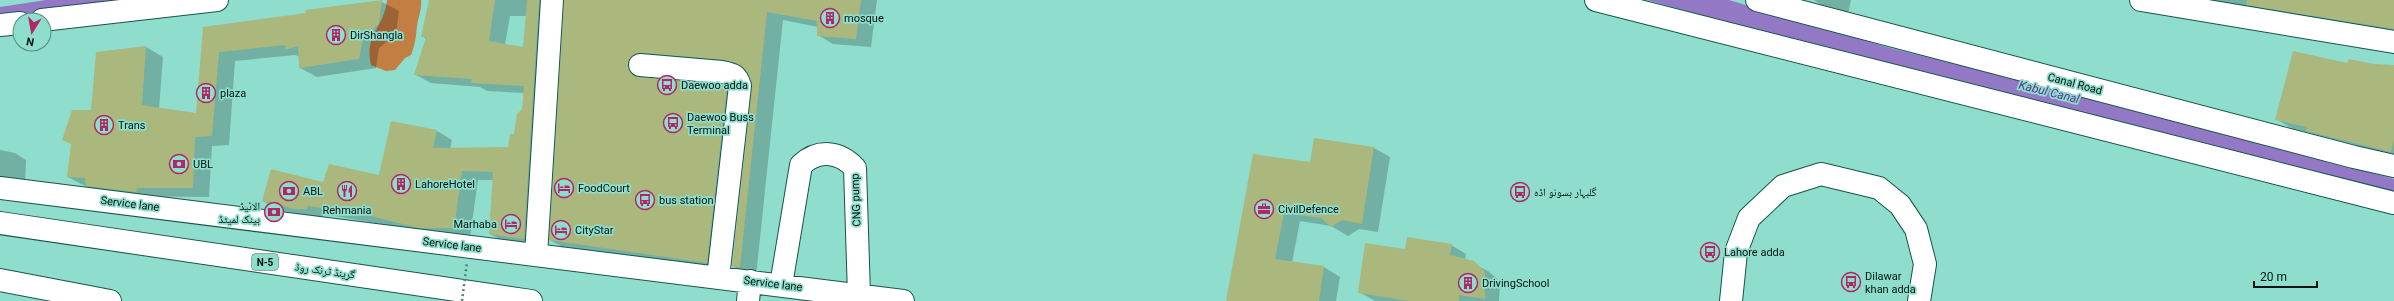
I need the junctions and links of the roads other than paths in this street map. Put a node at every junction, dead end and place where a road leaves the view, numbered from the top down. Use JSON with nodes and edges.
{"nodes":[{"id":1,"x":217,"y":0,"type":"edge"},
{"id":2,"x":552,"y":0,"type":"edge"},
{"id":3,"x":1596,"y":0,"type":"edge"},
{"id":4,"x":1757,"y":0,"type":"edge"},
{"id":5,"x":2142,"y":0,"type":"edge"},
{"id":6,"x":52,"y":19,"type":"edge"},
{"id":7,"x":12,"y":23,"type":"edge"},
{"id":8,"x":0,"y":25,"type":"edge"},
{"id":9,"x":2394,"y":42,"type":"edge"},
{"id":10,"x":640,"y":65,"type":"dead end"},
{"id":11,"x":2394,"y":166,"type":"edge"},
{"id":12,"x":0,"y":188,"type":"edge"},
{"id":13,"x":2394,"y":203,"type":"edge"},
{"id":14,"x":0,"y":222,"type":"edge"},
{"id":15,"x":536,"y":255,"type":"junction"},
{"id":16,"x":718,"y":278,"type":"junction"},
{"id":17,"x":0,"y":280,"type":"edge"},
{"id":18,"x":781,"y":285,"type":"junction"},
{"id":19,"x":749,"y":291,"type":"edge"},
{"id":20,"x":859,"y":295,"type":"junction"},
{"id":21,"x":110,"y":301,"type":"edge"},
{"id":22,"x":531,"y":301,"type":"edge"},
{"id":23,"x":903,"y":301,"type":"edge"},
{"id":24,"x":1731,"y":301,"type":"edge"},
{"id":25,"x":1919,"y":301,"type":"edge"}],
"edges":[{"from":1,"to":6,"type":"main road"},
{"from":2,"to":15,"type":"main road"},
{"from":3,"to":13,"type":"main road"},
{"from":4,"to":11,"type":"main road","name":"Canal Road"},
{"from":5,"to":9,"type":"main road"},
{"from":7,"to":8,"type":"main road"},
{"from":10,"to":16,"type":"main road"},
{"from":12,"to":15,"type":"main road","name":"Service lane"},
{"from":14,"to":22,"type":"main road","name":"گرینڈ ٹرنک روڈ","number":"N-5"},
{"from":15,"to":16,"type":"main road","name":"Service lane"},
{"from":16,"to":19,"type":"main road","name":"Service lane"},
{"from":17,"to":21,"type":"main road"},
{"from":18,"to":19,"type":"main road","name":"Service lane"},
{"from":18,"to":20,"type":"main road","name":"Service lane"},
{"from":18,"to":20,"type":"main road","name":"CNG pump"},
{"from":20,"to":23,"type":"main road","name":"Service lane"},
{"from":24,"to":25,"type":"main road"}]}
